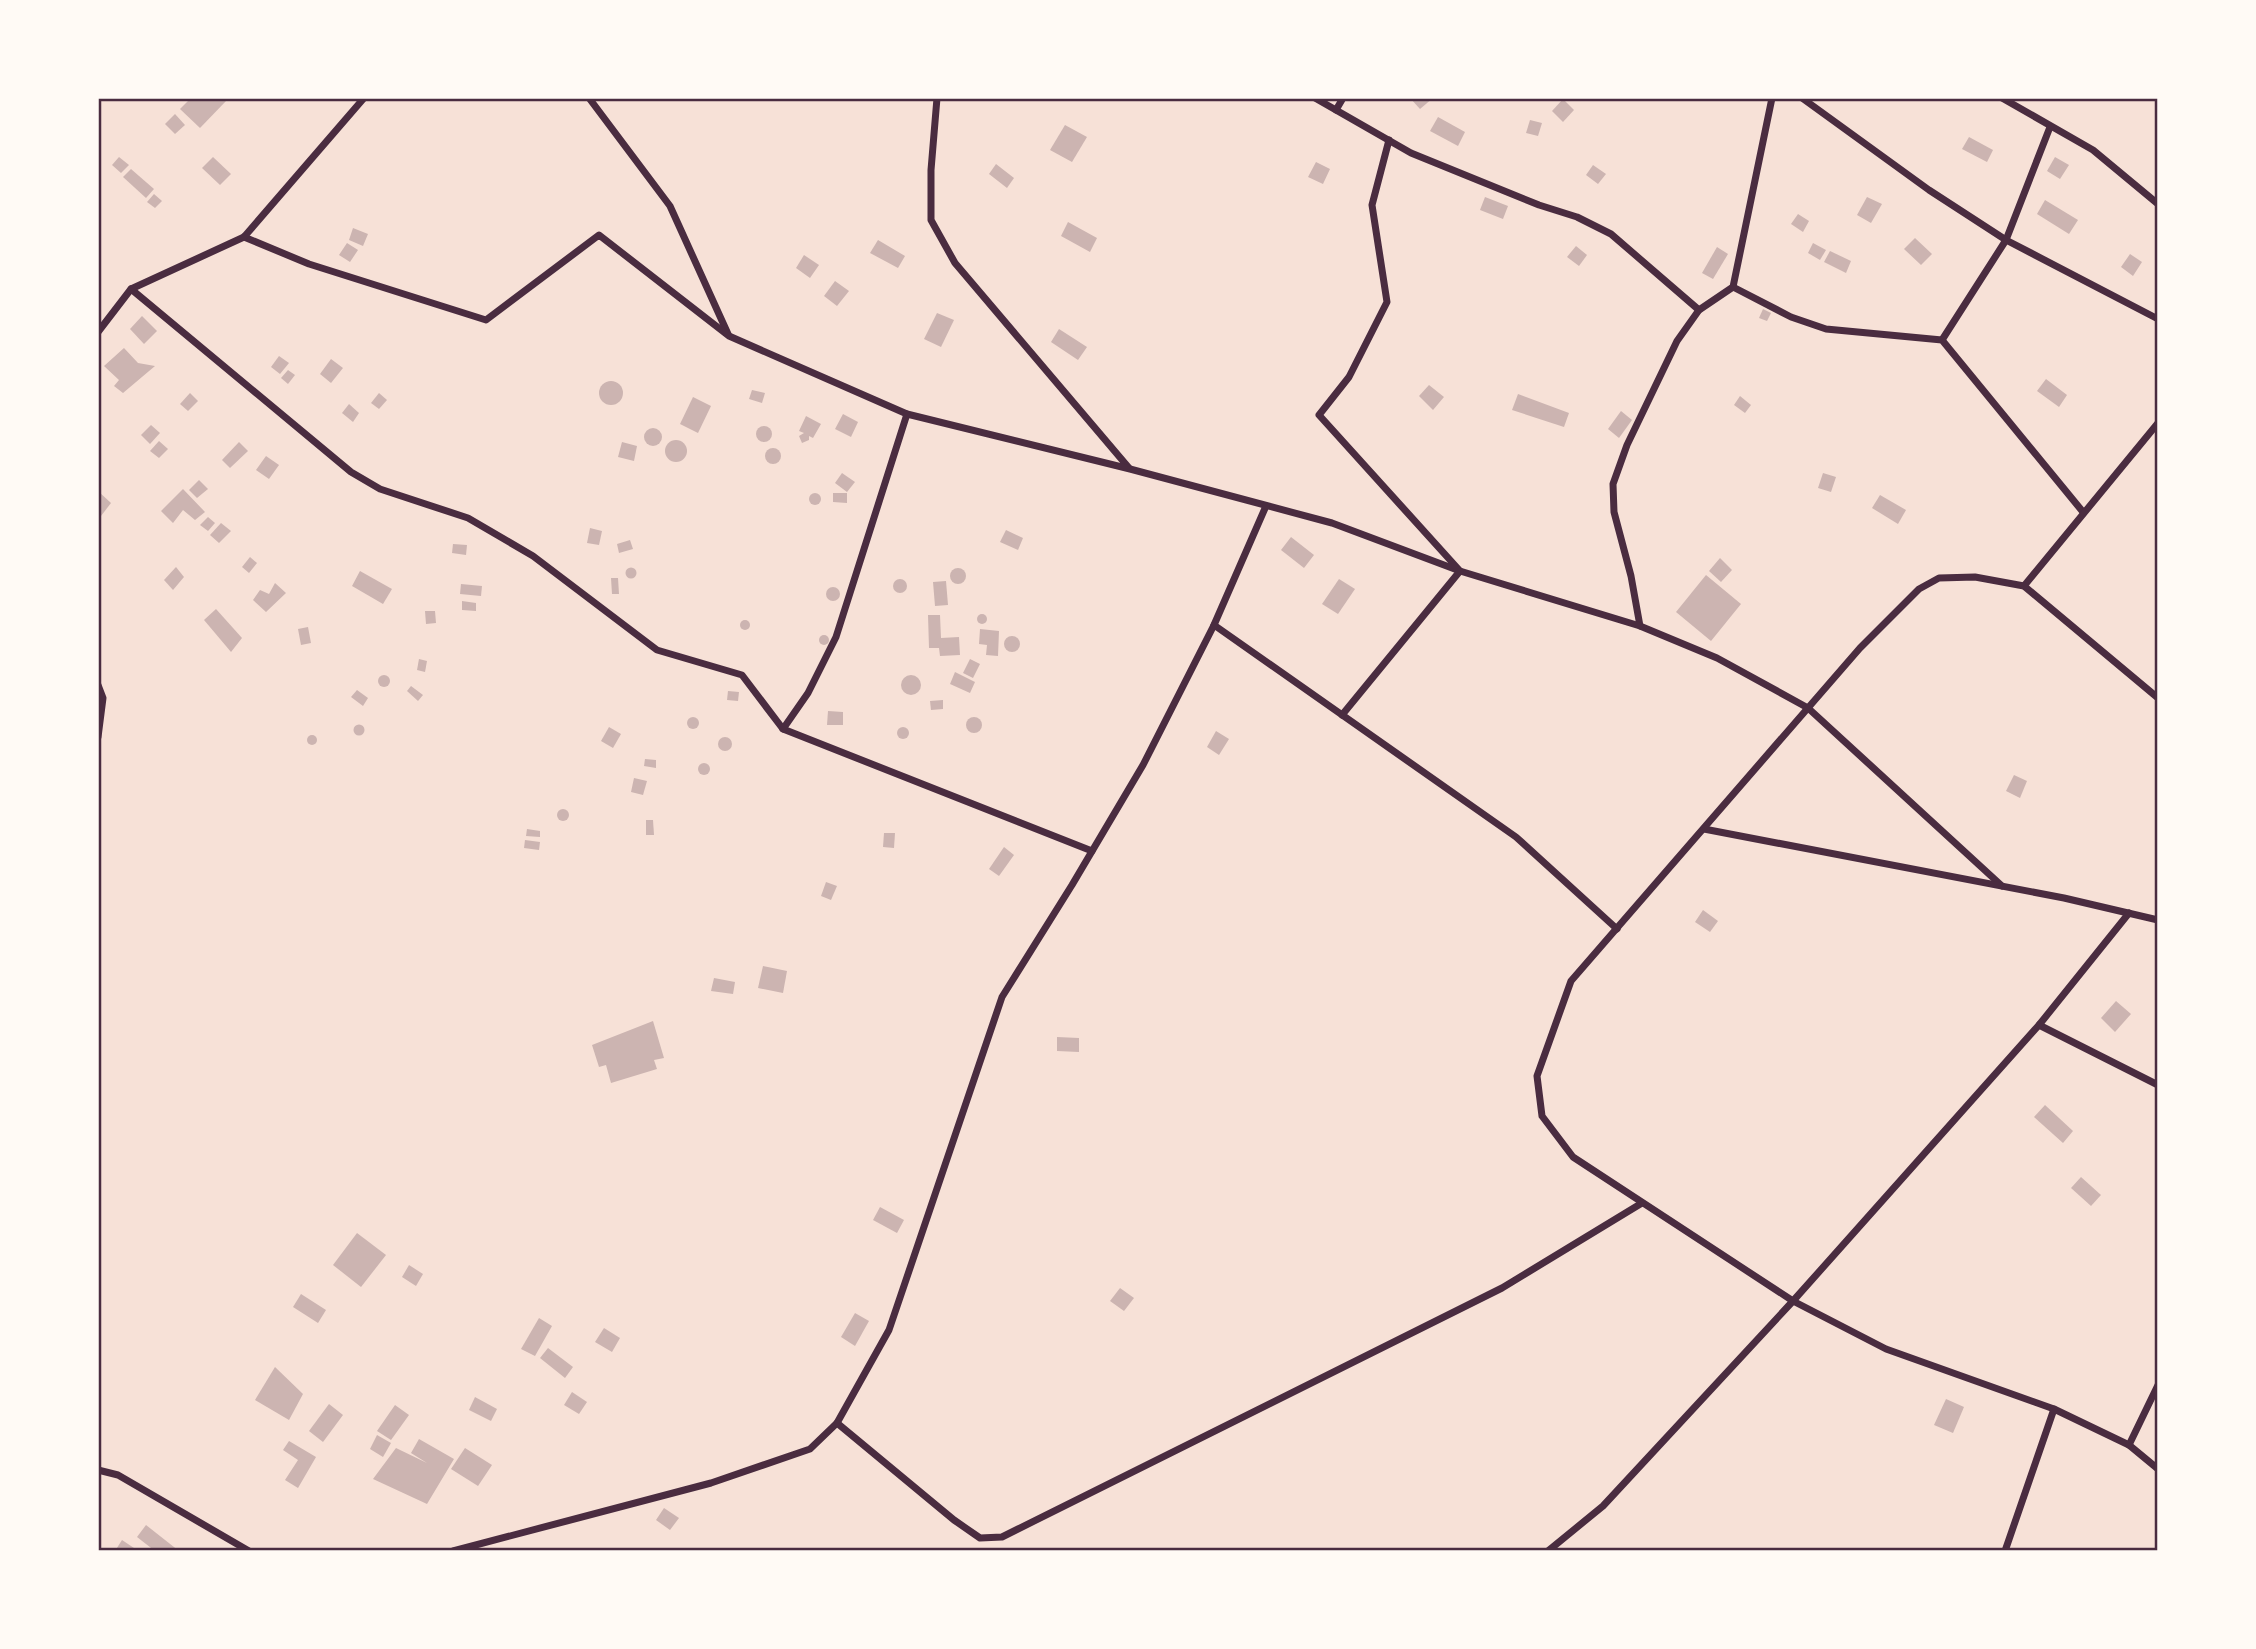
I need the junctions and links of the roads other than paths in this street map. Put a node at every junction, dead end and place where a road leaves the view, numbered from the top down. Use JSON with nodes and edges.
{"nodes":[{"id":1,"x":364,"y":98,"type":"edge"},
{"id":2,"x":589,"y":98,"type":"edge"},
{"id":3,"x":937,"y":98,"type":"edge"},
{"id":4,"x":1315,"y":98,"type":"edge"},
{"id":5,"x":1343,"y":98,"type":"edge"},
{"id":6,"x":1772,"y":98,"type":"edge"},
{"id":7,"x":1802,"y":98,"type":"edge"},
{"id":8,"x":2002,"y":98,"type":"edge"},
{"id":9,"x":1336,"y":110,"type":"junction"},
{"id":10,"x":2050,"y":127,"type":"junction"},
{"id":11,"x":1390,"y":140,"type":"junction"},
{"id":12,"x":2158,"y":204,"type":"edge"},
{"id":13,"x":244,"y":237,"type":"junction"},
{"id":14,"x":2006,"y":240,"type":"junction"},
{"id":15,"x":1733,"y":287,"type":"junction"},
{"id":16,"x":131,"y":289,"type":"junction"},
{"id":17,"x":1699,"y":310,"type":"junction"},
{"id":18,"x":2158,"y":319,"type":"edge"},
{"id":19,"x":98,"y":332,"type":"edge"},
{"id":20,"x":729,"y":336,"type":"junction"},
{"id":21,"x":1942,"y":340,"type":"junction"},
{"id":22,"x":907,"y":414,"type":"junction"},
{"id":23,"x":2158,"y":423,"type":"edge"},
{"id":24,"x":1130,"y":469,"type":"junction"},
{"id":25,"x":1266,"y":506,"type":"junction"},
{"id":26,"x":2083,"y":512,"type":"junction"},
{"id":27,"x":1460,"y":571,"type":"junction"},
{"id":28,"x":2024,"y":586,"type":"junction"},
{"id":29,"x":1214,"y":625,"type":"junction"},
{"id":30,"x":1640,"y":626,"type":"junction"},
{"id":31,"x":98,"y":684,"type":"edge"},
{"id":32,"x":2158,"y":698,"type":"edge"},
{"id":33,"x":1808,"y":708,"type":"junction"},
{"id":34,"x":1342,"y":715,"type":"junction"},
{"id":35,"x":783,"y":729,"type":"junction"},
{"id":36,"x":98,"y":737,"type":"edge"},
{"id":37,"x":1703,"y":829,"type":"junction"},
{"id":38,"x":1092,"y":851,"type":"junction"},
{"id":39,"x":2002,"y":886,"type":"junction"},
{"id":40,"x":2129,"y":913,"type":"junction"},
{"id":41,"x":2158,"y":920,"type":"edge"},
{"id":42,"x":1617,"y":929,"type":"junction"},
{"id":43,"x":2039,"y":1025,"type":"junction"},
{"id":44,"x":2158,"y":1085,"type":"edge"},
{"id":45,"x":1642,"y":1203,"type":"junction"},
{"id":46,"x":1793,"y":1301,"type":"junction"},
{"id":47,"x":2158,"y":1385,"type":"edge"},
{"id":48,"x":2054,"y":1409,"type":"junction"},
{"id":49,"x":837,"y":1423,"type":"junction"},
{"id":50,"x":2129,"y":1445,"type":"junction"},
{"id":51,"x":2158,"y":1469,"type":"edge"},
{"id":52,"x":98,"y":1471,"type":"edge"},
{"id":53,"x":249,"y":1551,"type":"edge"},
{"id":54,"x":453,"y":1551,"type":"edge"},
{"id":55,"x":1548,"y":1551,"type":"edge"},
{"id":56,"x":2005,"y":1551,"type":"edge"}],
"edges":[{"from":1,"to":13,"type":"street"},
{"from":2,"to":20,"type":"street"},
{"from":3,"to":24,"type":"street"},
{"from":4,"to":9,"type":"street"},
{"from":5,"to":9,"type":"street"},
{"from":6,"to":15,"type":"street"},
{"from":7,"to":14,"type":"street"},
{"from":8,"to":10,"type":"street"},
{"from":9,"to":11,"type":"street"},
{"from":10,"to":12,"type":"street"},
{"from":10,"to":14,"type":"street"},
{"from":11,"to":17,"type":"street"},
{"from":11,"to":27,"type":"street"},
{"from":13,"to":16,"type":"street"},
{"from":13,"to":20,"type":"street"},
{"from":14,"to":18,"type":"street"},
{"from":14,"to":21,"type":"street"},
{"from":15,"to":17,"type":"street"},
{"from":15,"to":21,"type":"street"},
{"from":16,"to":19,"type":"street"},
{"from":16,"to":35,"type":"street"},
{"from":17,"to":30,"type":"street"},
{"from":20,"to":22,"type":"street"},
{"from":21,"to":26,"type":"street"},
{"from":22,"to":24,"type":"street"},
{"from":22,"to":35,"type":"street"},
{"from":23,"to":26,"type":"street"},
{"from":24,"to":25,"type":"street"},
{"from":25,"to":27,"type":"street"},
{"from":25,"to":29,"type":"street"},
{"from":26,"to":28,"type":"street"},
{"from":27,"to":30,"type":"street"},
{"from":27,"to":34,"type":"street"},
{"from":28,"to":32,"type":"street"},
{"from":28,"to":33,"type":"street"},
{"from":29,"to":34,"type":"street"},
{"from":29,"to":38,"type":"street"},
{"from":30,"to":33,"type":"street"},
{"from":31,"to":36,"type":"street"},
{"from":33,"to":37,"type":"street"},
{"from":33,"to":39,"type":"street"},
{"from":34,"to":42,"type":"street"},
{"from":35,"to":38,"type":"street"},
{"from":37,"to":39,"type":"street"},
{"from":37,"to":42,"type":"street"},
{"from":38,"to":49,"type":"street"},
{"from":39,"to":40,"type":"street"},
{"from":40,"to":41,"type":"street"},
{"from":40,"to":43,"type":"street"},
{"from":42,"to":45,"type":"street"},
{"from":43,"to":44,"type":"street"},
{"from":43,"to":46,"type":"street"},
{"from":45,"to":46,"type":"street"},
{"from":45,"to":49,"type":"street"},
{"from":46,"to":48,"type":"street"},
{"from":46,"to":55,"type":"street"},
{"from":47,"to":50,"type":"street"},
{"from":48,"to":50,"type":"street"},
{"from":48,"to":56,"type":"street"},
{"from":49,"to":54,"type":"street"},
{"from":50,"to":51,"type":"street"},
{"from":52,"to":53,"type":"street"}]}
